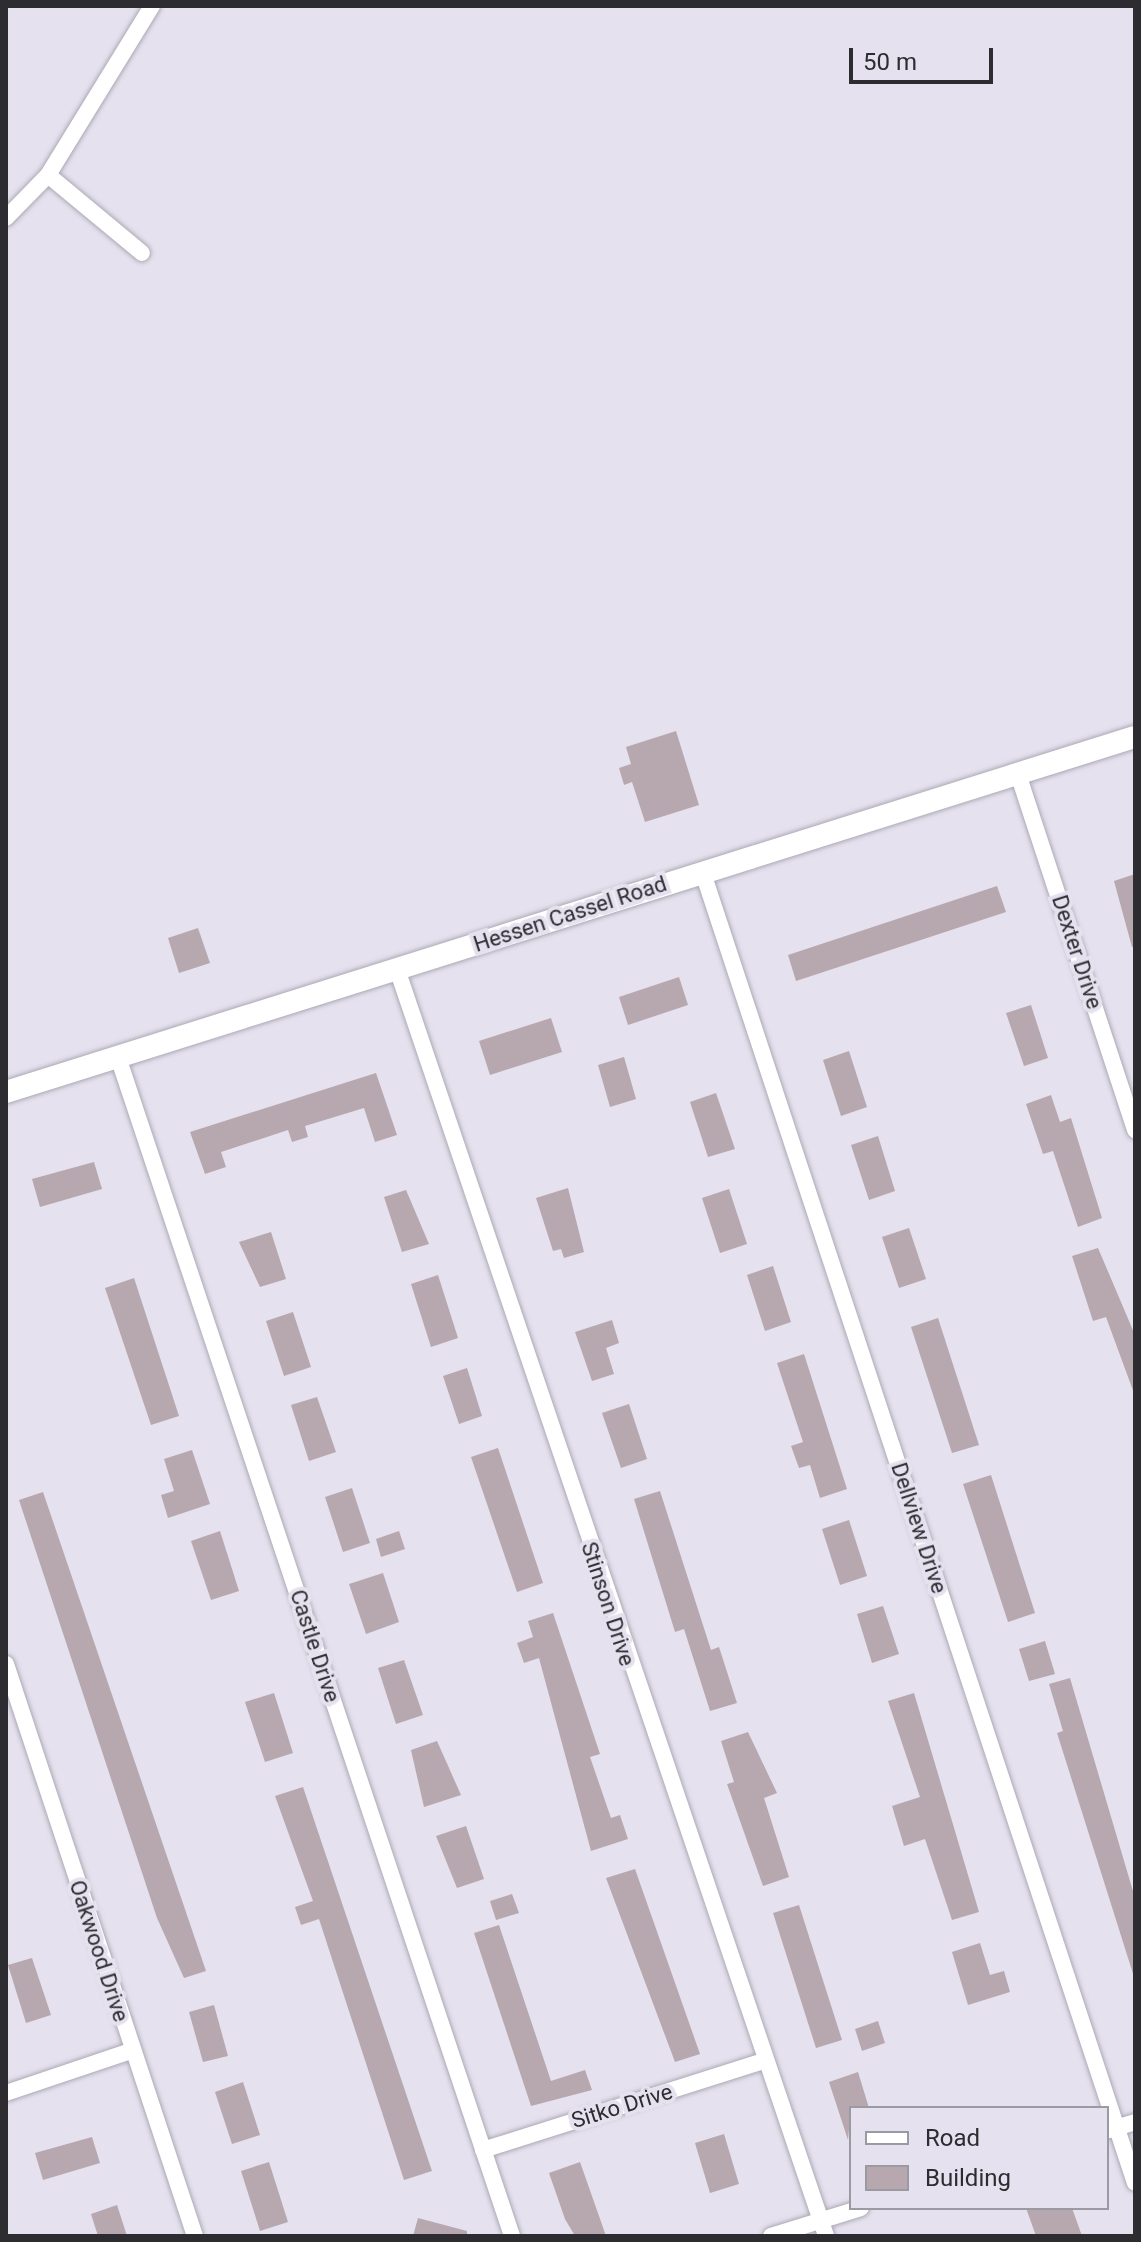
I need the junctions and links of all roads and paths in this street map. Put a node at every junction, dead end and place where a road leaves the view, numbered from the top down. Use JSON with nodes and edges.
{"nodes":[{"id":1,"x":152,"y":6,"type":"edge"},
{"id":2,"x":48,"y":175,"type":"junction"},
{"id":3,"x":6,"y":218,"type":"edge"},
{"id":4,"x":142,"y":253,"type":"dead end"},
{"id":5,"x":1135,"y":737,"type":"edge"},
{"id":6,"x":1018,"y":774,"type":"junction"},
{"id":7,"x":703,"y":873,"type":"junction"},
{"id":8,"x":397,"y":969,"type":"junction"},
{"id":9,"x":118,"y":1057,"type":"junction"},
{"id":10,"x":6,"y":1092,"type":"edge"},
{"id":11,"x":1135,"y":1130,"type":"edge"},
{"id":12,"x":6,"y":1664,"type":"edge"},
{"id":13,"x":131,"y":2051,"type":"junction"},
{"id":14,"x":761,"y":2062,"type":"junction"},
{"id":15,"x":6,"y":2093,"type":"edge"},
{"id":16,"x":1105,"y":2106,"type":"edge"},
{"id":17,"x":1135,"y":2122,"type":"edge"},
{"id":18,"x":1112,"y":2129,"type":"edge"},
{"id":19,"x":483,"y":2150,"type":"junction"},
{"id":20,"x":1135,"y":2183,"type":"edge"},
{"id":21,"x":857,"y":2210,"type":"edge"},
{"id":22,"x":822,"y":2229,"type":"edge"},
{"id":23,"x":195,"y":2236,"type":"edge"},
{"id":24,"x":512,"y":2236,"type":"edge"},
{"id":25,"x":771,"y":2236,"type":"edge"}],
"edges":[{"from":1,"to":2,"type":"street"},
{"from":2,"to":3,"type":"street"},
{"from":2,"to":4,"type":"street"},
{"from":5,"to":6,"type":"main road","name":"Hessen Cassel Road"},
{"from":6,"to":7,"type":"main road","name":"Hessen Cassel Road"},
{"from":6,"to":11,"type":"street","name":"Dexter Drive"},
{"from":7,"to":8,"type":"main road","name":"Hessen Cassel Road"},
{"from":7,"to":16,"type":"street","name":"Dellview Drive"},
{"from":8,"to":9,"type":"main road","name":"Hessen Cassel Road"},
{"from":8,"to":14,"type":"street","name":"Stinson Drive"},
{"from":9,"to":10,"type":"main road","name":"Hessen Cassel Road"},
{"from":9,"to":19,"type":"street","name":"Castle Drive"},
{"from":12,"to":13,"type":"street","name":"Oakwood Drive"},
{"from":13,"to":15,"type":"street"},
{"from":13,"to":23,"type":"street","name":"Oakwood Drive"},
{"from":14,"to":19,"type":"street","name":"Sitko Drive"},
{"from":14,"to":22,"type":"street","name":"Stinson Drive"},
{"from":17,"to":18,"type":"street"},
{"from":18,"to":20,"type":"street","name":"Dellview Drive"},
{"from":19,"to":24,"type":"street","name":"Castle Drive"},
{"from":21,"to":22,"type":"street"},
{"from":22,"to":25,"type":"street"}]}
